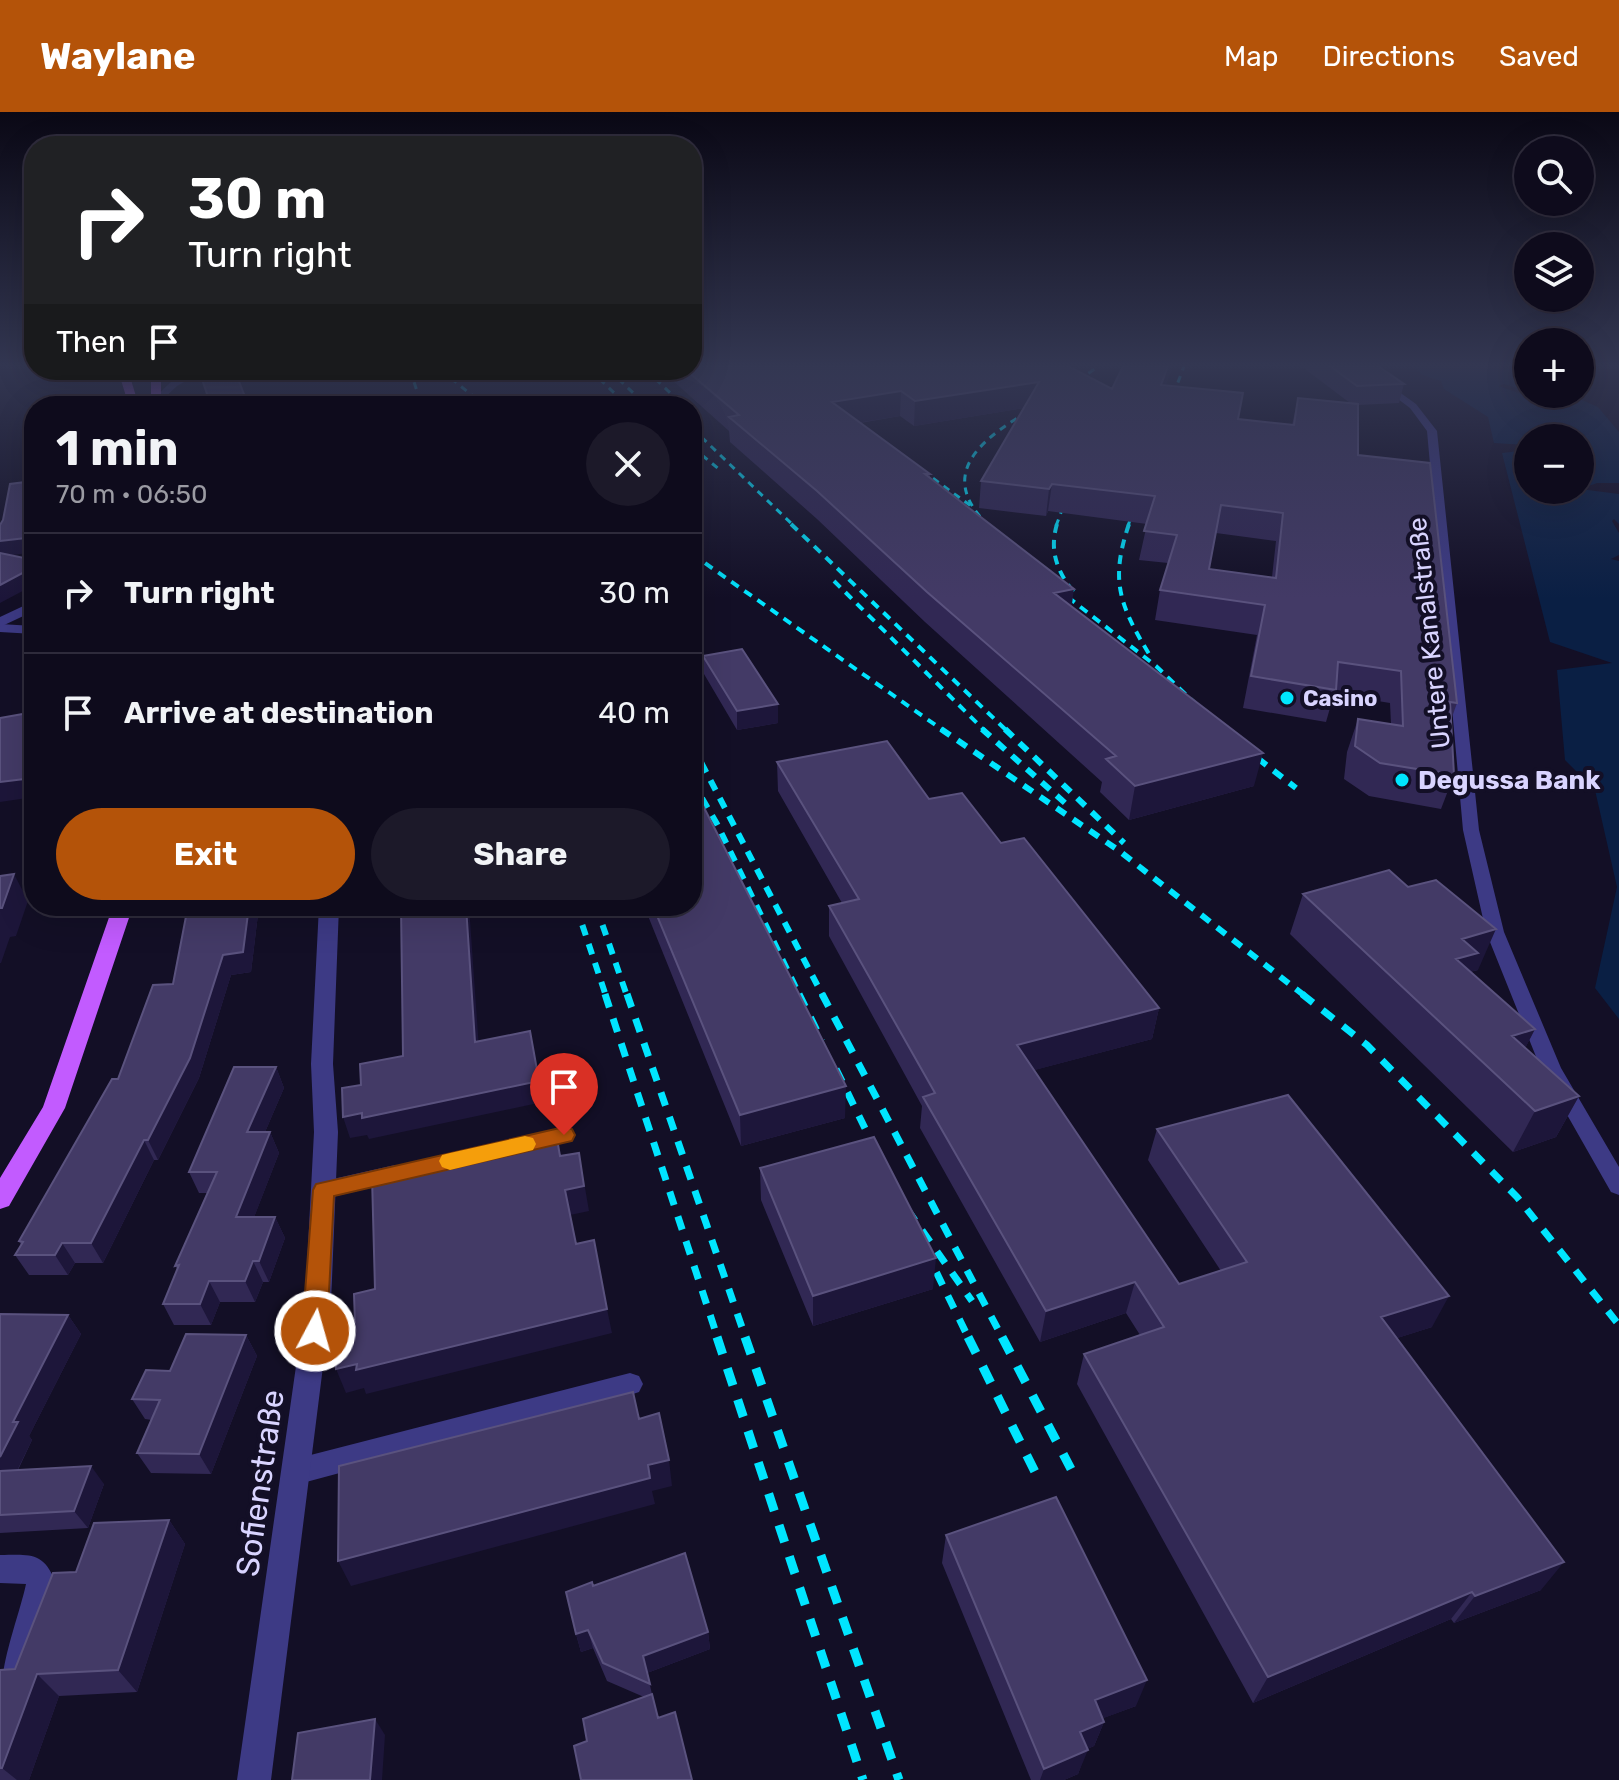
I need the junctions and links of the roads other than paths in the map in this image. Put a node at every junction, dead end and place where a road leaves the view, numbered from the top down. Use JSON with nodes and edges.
{"nodes":[{"id":1,"x":1433,"y":444,"type":"edge"},
{"id":2,"x":24,"y":611,"type":"edge"},
{"id":3,"x":0,"y":626,"type":"edge"},
{"id":4,"x":24,"y":629,"type":"edge"},
{"id":5,"x":120,"y":916,"type":"edge"},
{"id":6,"x":329,"y":916,"type":"edge"},
{"id":7,"x":564,"y":1135,"type":"dead end"},
{"id":8,"x":1619,"y":1186,"type":"edge"},
{"id":9,"x":324,"y":1190,"type":"junction"},
{"id":10,"x":0,"y":1199,"type":"edge"},
{"id":11,"x":630,"y":1384,"type":"dead end"},
{"id":12,"x":295,"y":1472,"type":"junction"},
{"id":13,"x":0,"y":1569,"type":"edge"},
{"id":14,"x":13,"y":1675,"type":"edge"},
{"id":15,"x":254,"y":1780,"type":"edge"}],
"edges":[{"from":1,"to":8,"type":"lane","name":"Untere Kanalstraße"},
{"from":2,"to":3,"type":"street"},
{"from":3,"to":4,"type":"lane"},
{"from":5,"to":10,"type":"main road"},
{"from":6,"to":9,"type":"street","name":"Sofienstraße"},
{"from":7,"to":9,"type":"lane"},
{"from":9,"to":12,"type":"street","name":"Sofienstraße"},
{"from":11,"to":12,"type":"lane"},
{"from":12,"to":15,"type":"street","name":"Sofienstraße"},
{"from":13,"to":14,"type":"lane"}]}
